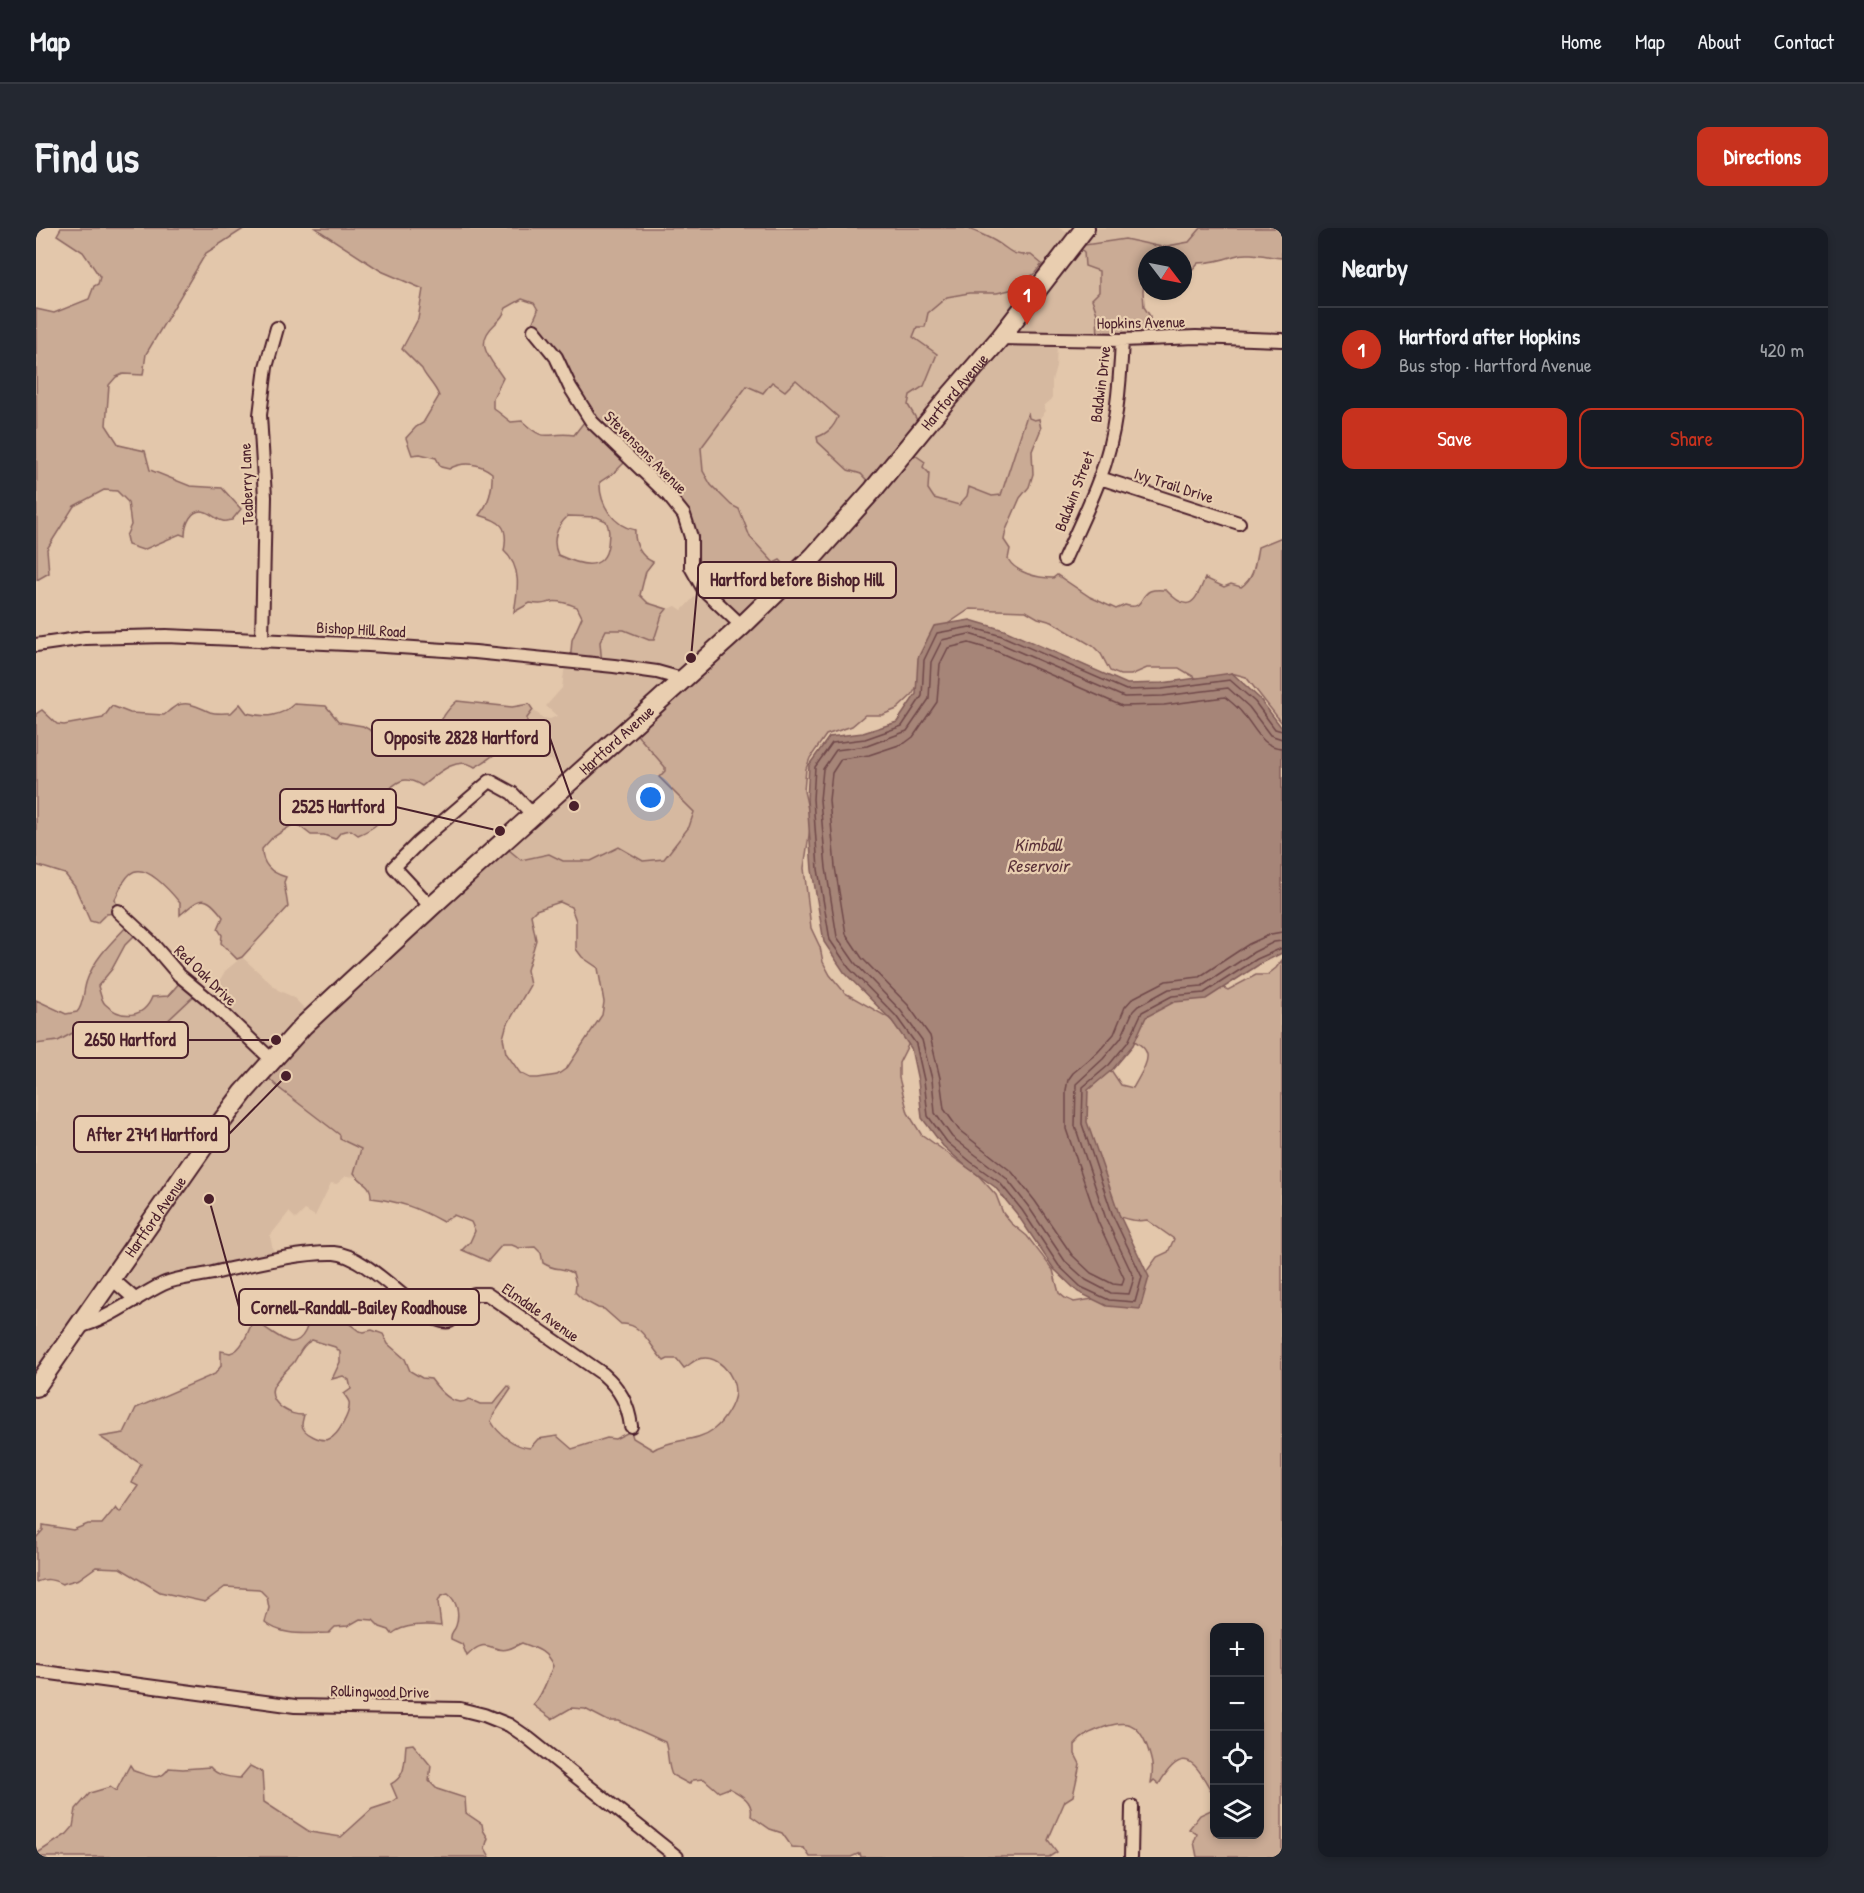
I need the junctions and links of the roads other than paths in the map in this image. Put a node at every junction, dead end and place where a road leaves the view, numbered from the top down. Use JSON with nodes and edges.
{"nodes":[{"id":1,"x":1085,"y":228,"type":"edge"},
{"id":2,"x":277,"y":328,"type":"dead end"},
{"id":3,"x":534,"y":330,"type":"dead end"},
{"id":4,"x":1000,"y":338,"type":"junction"},
{"id":5,"x":1122,"y":340,"type":"junction"},
{"id":6,"x":1282,"y":340,"type":"edge"},
{"id":7,"x":1111,"y":432,"type":"joint"},
{"id":8,"x":1100,"y":478,"type":"junction"},
{"id":9,"x":1239,"y":523,"type":"dead end"},
{"id":10,"x":1064,"y":560,"type":"dead end"},
{"id":11,"x":742,"y":626,"type":"junction"},
{"id":12,"x":262,"y":641,"type":"junction"},
{"id":13,"x":36,"y":645,"type":"edge"},
{"id":14,"x":682,"y":680,"type":"junction"},
{"id":15,"x":533,"y":815,"type":"junction"},
{"id":16,"x":431,"y":907,"type":"junction"},
{"id":17,"x":118,"y":911,"type":"dead end"},
{"id":18,"x":273,"y":1061,"type":"junction"},
{"id":19,"x":111,"y":1278,"type":"junction"},
{"id":20,"x":136,"y":1300,"type":"junction"},
{"id":21,"x":78,"y":1327,"type":"junction"},
{"id":22,"x":36,"y":1387,"type":"edge"},
{"id":23,"x":631,"y":1426,"type":"dead end"},
{"id":24,"x":36,"y":1671,"type":"edge"},
{"id":25,"x":1132,"y":1807,"type":"dead end"},
{"id":26,"x":677,"y":1857,"type":"edge"},
{"id":27,"x":1131,"y":1857,"type":"edge"}],
"edges":[{"from":1,"to":4,"type":"highway","name":"Hartford Avenue"},
{"from":2,"to":12,"type":"street","name":"Teaberry Lane"},
{"from":3,"to":11,"type":"street","name":"Stevensons Avenue"},
{"from":4,"to":5,"type":"street","name":"Hopkins Avenue"},
{"from":4,"to":11,"type":"highway","name":"Hartford Avenue"},
{"from":5,"to":6,"type":"street","name":"Hopkins Avenue"},
{"from":5,"to":7,"type":"street","name":"Baldwin Drive"},
{"from":7,"to":8,"type":"street","name":"Baldwin Street"},
{"from":8,"to":9,"type":"street","name":"Ivy Trail Drive"},
{"from":8,"to":10,"type":"street","name":"Baldwin Street"},
{"from":11,"to":14,"type":"highway","name":"Hartford Avenue"},
{"from":12,"to":13,"type":"street","name":"Bishop Hill Road"},
{"from":12,"to":14,"type":"street","name":"Bishop Hill Road"},
{"from":14,"to":15,"type":"highway","name":"Hartford Avenue"},
{"from":15,"to":16,"type":"highway","name":"Hartford Avenue"},
{"from":15,"to":16,"type":"street"},
{"from":16,"to":18,"type":"highway","name":"Hartford Avenue"},
{"from":17,"to":18,"type":"street","name":"Red Oak Drive"},
{"from":18,"to":19,"type":"highway","name":"Hartford Avenue"},
{"from":19,"to":20,"type":"street"},
{"from":19,"to":21,"type":"highway","name":"Hartford Avenue"},
{"from":20,"to":21,"type":"street"},
{"from":20,"to":23,"type":"street","name":"Elmdale Avenue"},
{"from":21,"to":22,"type":"highway","name":"Hartford Avenue"},
{"from":24,"to":26,"type":"street","name":"Rollingwood Drive"},
{"from":25,"to":27,"type":"street"}]}
